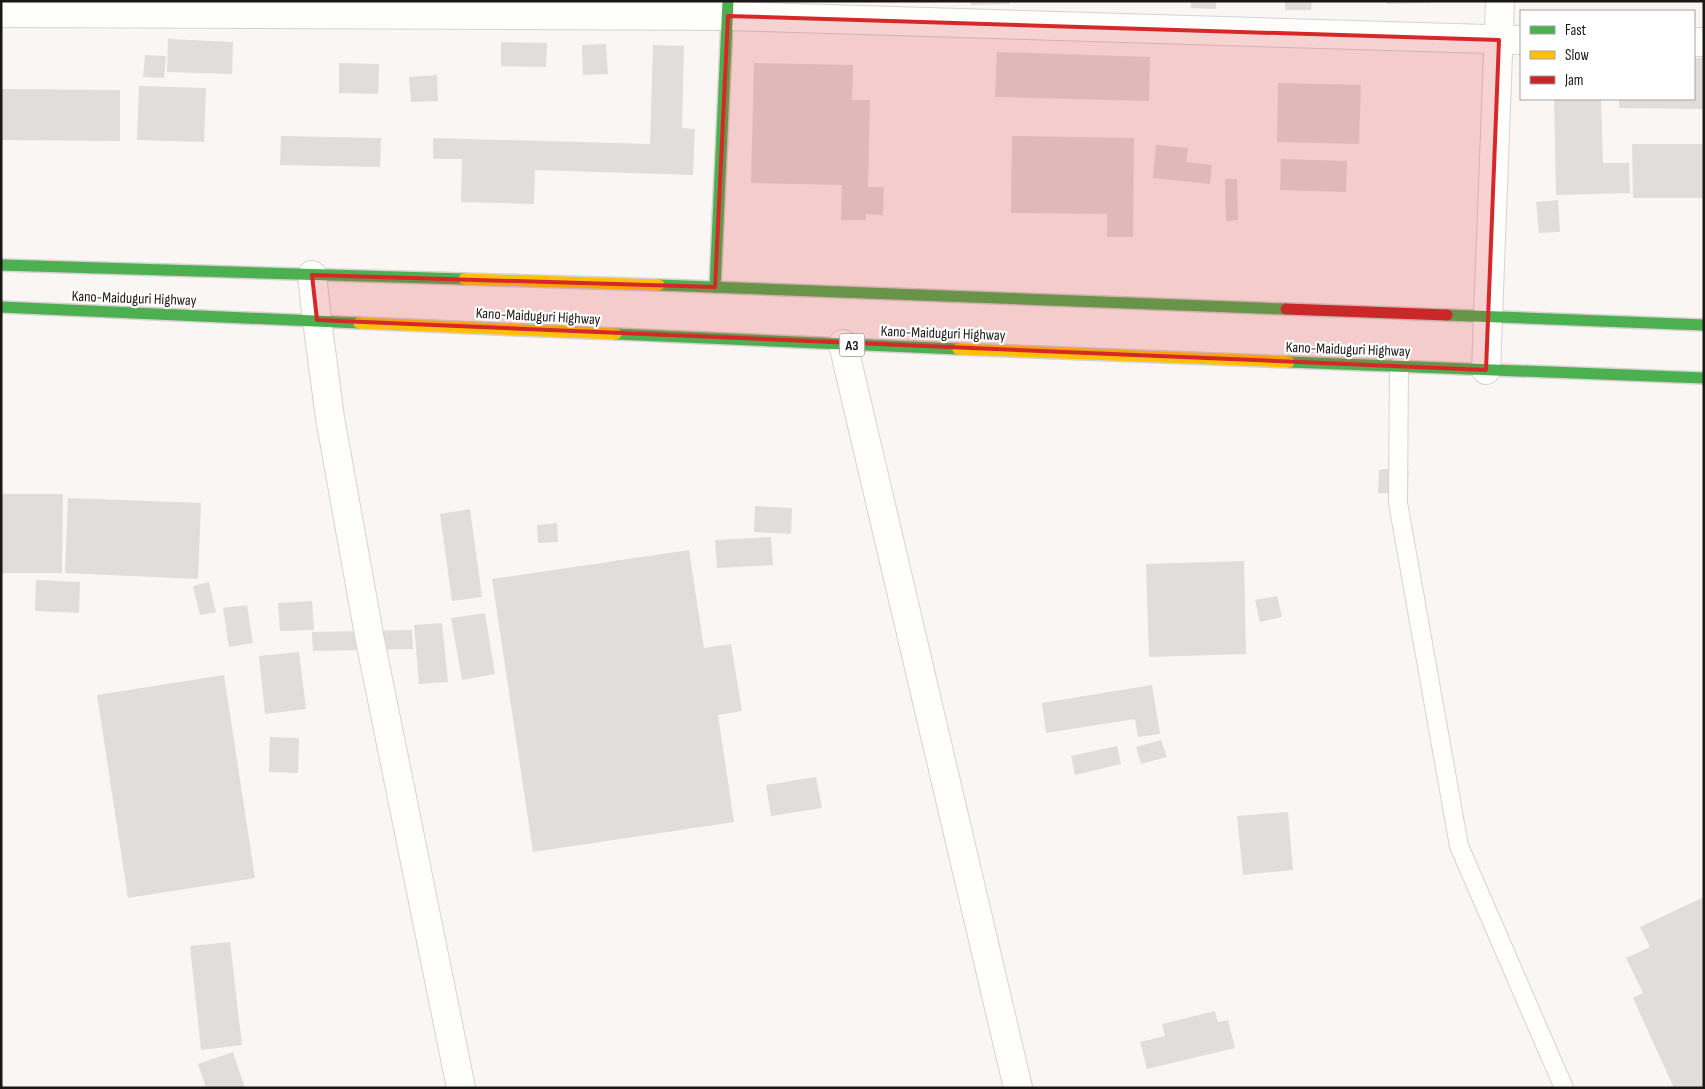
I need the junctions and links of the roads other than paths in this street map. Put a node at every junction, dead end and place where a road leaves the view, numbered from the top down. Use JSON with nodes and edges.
{"nodes":[{"id":1,"x":1500,"y":1,"type":"edge"},
{"id":2,"x":728,"y":9,"type":"edge"},
{"id":3,"x":1,"y":13,"type":"edge"},
{"id":4,"x":1510,"y":40,"type":"edge"},
{"id":5,"x":1,"y":265,"type":"edge"},
{"id":6,"x":312,"y":275,"type":"junction"},
{"id":7,"x":716,"y":287,"type":"junction"},
{"id":8,"x":1,"y":307,"type":"edge"},
{"id":9,"x":1489,"y":316,"type":"junction"},
{"id":10,"x":317,"y":320,"type":"junction"},
{"id":11,"x":1704,"y":325,"type":"edge"},
{"id":12,"x":843,"y":344,"type":"junction"},
{"id":13,"x":1399,"y":366,"type":"junction"},
{"id":14,"x":1486,"y":370,"type":"junction"},
{"id":15,"x":1704,"y":378,"type":"edge"},
{"id":16,"x":461,"y":1088,"type":"edge"},
{"id":17,"x":1018,"y":1088,"type":"edge"},
{"id":18,"x":1564,"y":1088,"type":"edge"}],
"edges":[{"from":1,"to":4,"type":"street"},
{"from":2,"to":3,"type":"street"},
{"from":2,"to":4,"type":"street"},
{"from":2,"to":7,"type":"main road"},
{"from":4,"to":9,"type":"street"},
{"from":5,"to":6,"type":"main road","name":"Kano-Maiduguri Highway"},
{"from":6,"to":7,"type":"main road","name":"Kano-Maiduguri Highway"},
{"from":6,"to":10,"type":"street"},
{"from":7,"to":9,"type":"main road","name":"Kano-Maiduguri Highway"},
{"from":8,"to":10,"type":"main road","name":"Kano-Maiduguri Highway","number":"A3"},
{"from":9,"to":11,"type":"main road","name":"Kano-Maiduguri Highway"},
{"from":9,"to":14,"type":"street"},
{"from":10,"to":12,"type":"main road","name":"Kano-Maiduguri Highway","number":"A3"},
{"from":10,"to":16,"type":"street"},
{"from":12,"to":13,"type":"main road","name":"Kano-Maiduguri Highway","number":"A3"},
{"from":12,"to":17,"type":"street"},
{"from":13,"to":14,"type":"main road","name":"Kano-Maiduguri Highway","number":"A3"},
{"from":13,"to":18,"type":"lane"},
{"from":14,"to":15,"type":"main road","name":"Kano-Maiduguri Highway","number":"A3"}]}
